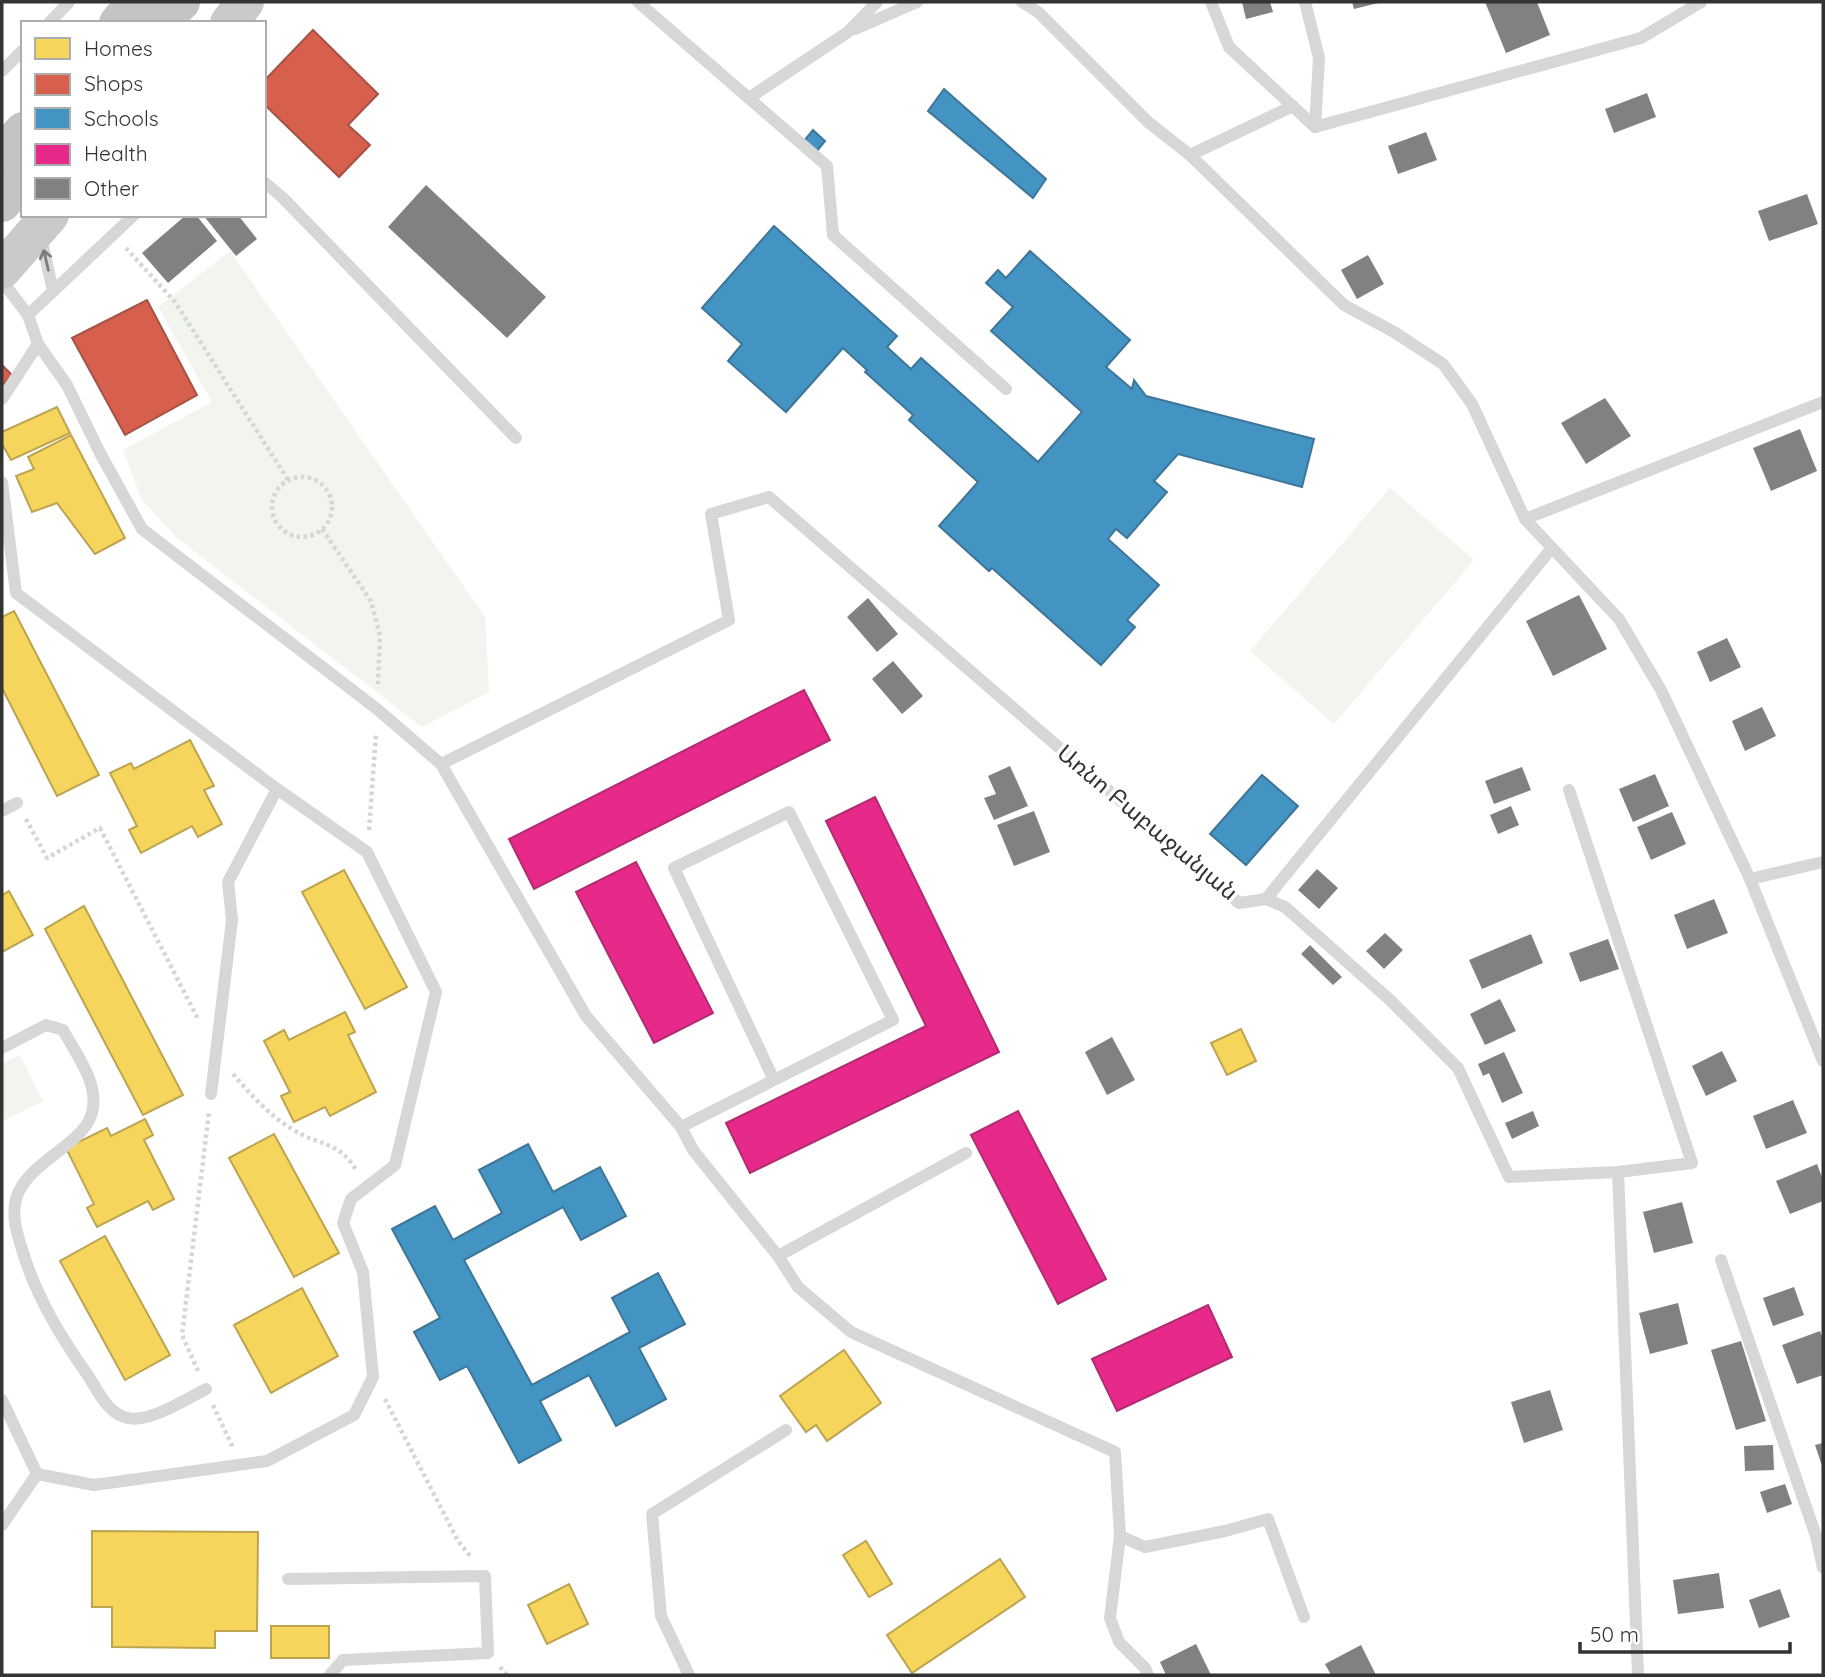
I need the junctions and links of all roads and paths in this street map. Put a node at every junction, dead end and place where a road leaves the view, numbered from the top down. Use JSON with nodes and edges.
{"nodes":[{"id":1,"x":69,"y":2,"type":"edge"},
{"id":2,"x":136,"y":2,"type":"edge"},
{"id":3,"x":181,"y":2,"type":"edge"},
{"id":4,"x":246,"y":2,"type":"edge"},
{"id":5,"x":638,"y":2,"type":"edge"},
{"id":6,"x":877,"y":2,"type":"edge"},
{"id":7,"x":917,"y":2,"type":"edge"},
{"id":8,"x":1022,"y":2,"type":"edge"},
{"id":9,"x":1211,"y":2,"type":"edge"},
{"id":10,"x":1305,"y":2,"type":"edge"},
{"id":11,"x":1701,"y":2,"type":"edge"},
{"id":12,"x":51,"y":21,"type":"edge"},
{"id":13,"x":120,"y":21,"type":"edge"},
{"id":14,"x":161,"y":21,"type":"edge"},
{"id":15,"x":231,"y":21,"type":"edge"},
{"id":16,"x":848,"y":32,"type":"junction"},
{"id":17,"x":21,"y":52,"type":"edge"},
{"id":18,"x":2,"y":71,"type":"edge"},
{"id":19,"x":749,"y":98,"type":"junction"},
{"id":20,"x":1293,"y":106,"type":"junction"},
{"id":21,"x":21,"y":118,"type":"edge"},
{"id":22,"x":1315,"y":127,"type":"junction"},
{"id":23,"x":2,"y":132,"type":"edge"},
{"id":24,"x":21,"y":133,"type":"edge"},
{"id":25,"x":2,"y":155,"type":"edge"},
{"id":26,"x":1190,"y":155,"type":"junction"},
{"id":27,"x":21,"y":180,"type":"edge"},
{"id":28,"x":266,"y":184,"type":"edge"},
{"id":29,"x":2,"y":203,"type":"edge"},
{"id":30,"x":132,"y":217,"type":"edge"},
{"id":31,"x":44,"y":222,"type":"edge"},
{"id":32,"x":114,"y":234,"type":"junction"},
{"id":33,"x":2,"y":270,"type":"edge"},
{"id":34,"x":2,"y":281,"type":"edge"},
{"id":35,"x":54,"y":291,"type":"junction"},
{"id":36,"x":28,"y":315,"type":"junction"},
{"id":37,"x":38,"y":344,"type":"junction"},
{"id":38,"x":1006,"y":390,"type":"dead end"},
{"id":39,"x":2,"y":399,"type":"edge"},
{"id":40,"x":1823,"y":402,"type":"edge"},
{"id":41,"x":516,"y":438,"type":"dead end"},
{"id":42,"x":288,"y":480,"type":"junction"},
{"id":43,"x":2,"y":482,"type":"edge"},
{"id":44,"x":1525,"y":519,"type":"junction"},
{"id":45,"x":322,"y":529,"type":"junction"},
{"id":46,"x":1551,"y":549,"type":"junction"},
{"id":47,"x":377,"y":709,"type":"junction"},
{"id":48,"x":441,"y":764,"type":"junction"},
{"id":49,"x":276,"y":789,"type":"junction"},
{"id":50,"x":1569,"y":790,"type":"dead end"},
{"id":51,"x":17,"y":803,"type":"joint"},
{"id":52,"x":2,"y":811,"type":"edge"},
{"id":53,"x":367,"y":852,"type":"junction"},
{"id":54,"x":1823,"y":862,"type":"edge"},
{"id":55,"x":1750,"y":879,"type":"junction"},
{"id":56,"x":1266,"y":899,"type":"junction"},
{"id":57,"x":2,"y":1048,"type":"edge"},
{"id":58,"x":216,"y":1053,"type":"junction"},
{"id":59,"x":1823,"y":1061,"type":"edge"},
{"id":60,"x":774,"y":1080,"type":"junction"},
{"id":61,"x":243,"y":1087,"type":"dead end"},
{"id":62,"x":211,"y":1094,"type":"joint"},
{"id":63,"x":681,"y":1127,"type":"junction"},
{"id":64,"x":966,"y":1153,"type":"dead end"},
{"id":65,"x":1618,"y":1172,"type":"junction"},
{"id":66,"x":366,"y":1187,"type":"junction"},
{"id":67,"x":778,"y":1256,"type":"junction"},
{"id":68,"x":1721,"y":1260,"type":"dead end"},
{"id":69,"x":373,"y":1377,"type":"junction"},
{"id":70,"x":206,"y":1389,"type":"junction"},
{"id":71,"x":2,"y":1400,"type":"edge"},
{"id":72,"x":6,"y":1418,"type":"edge"},
{"id":73,"x":786,"y":1430,"type":"dead end"},
{"id":74,"x":240,"y":1465,"type":"junction"},
{"id":75,"x":37,"y":1474,"type":"junction"},
{"id":76,"x":2,"y":1525,"type":"edge"},
{"id":77,"x":1120,"y":1536,"type":"junction"},
{"id":78,"x":1820,"y":1536,"type":"edge"},
{"id":79,"x":1823,"y":1568,"type":"edge"},
{"id":80,"x":485,"y":1576,"type":"junction"},
{"id":81,"x":288,"y":1578,"type":"dead end"},
{"id":82,"x":1304,"y":1617,"type":"dead end"},
{"id":83,"x":330,"y":1675,"type":"edge"},
{"id":84,"x":690,"y":1675,"type":"edge"},
{"id":85,"x":1148,"y":1675,"type":"edge"},
{"id":86,"x":1638,"y":1675,"type":"edge"}],
"edges":[{"from":1,"to":12,"type":"lane"},
{"from":2,"to":13,"type":"highway"},
{"from":3,"to":14,"type":"highway"},
{"from":4,"to":15,"type":"main road"},
{"from":5,"to":19,"type":"lane"},
{"from":6,"to":16,"type":"lane"},
{"from":7,"to":16,"type":"lane"},
{"from":8,"to":26,"type":"lane"},
{"from":9,"to":20,"type":"lane"},
{"from":10,"to":22,"type":"lane"},
{"from":11,"to":22,"type":"lane"},
{"from":16,"to":19,"type":"lane"},
{"from":17,"to":18,"type":"lane"},
{"from":19,"to":38,"type":"lane"},
{"from":20,"to":22,"type":"lane"},
{"from":20,"to":26,"type":"lane"},
{"from":21,"to":23,"type":"main road"},
{"from":24,"to":25,"type":"highway"},
{"from":26,"to":44,"type":"lane"},
{"from":27,"to":29,"type":"highway"},
{"from":28,"to":41,"type":"lane"},
{"from":30,"to":32,"type":"lane"},
{"from":31,"to":33,"type":"main road"},
{"from":35,"to":31,"type":"lane","one_way":true},
{"from":32,"to":35,"type":"lane"},
{"from":32,"to":42,"type":"path"},
{"from":34,"to":36,"type":"lane"},
{"from":35,"to":36,"type":"lane"},
{"from":36,"to":37,"type":"lane"},
{"from":37,"to":39,"type":"lane"},
{"from":37,"to":47,"type":"lane"},
{"from":40,"to":44,"type":"lane"},
{"from":42,"to":45,"type":"path"},
{"from":42,"to":45,"type":"path"},
{"from":43,"to":49,"type":"lane"},
{"from":44,"to":46,"type":"lane"},
{"from":45,"to":47,"type":"path"},
{"from":46,"to":55,"type":"lane"},
{"from":46,"to":56,"type":"lane"},
{"from":47,"to":48,"type":"lane"},
{"from":47,"to":53,"type":"path"},
{"from":48,"to":56,"type":"lane","name":"Առնո Բաբաջանյան"},
{"from":48,"to":63,"type":"lane"},
{"from":49,"to":53,"type":"lane"},
{"from":49,"to":58,"type":"lane"},
{"from":50,"to":65,"type":"lane","name":"Առնո Բաբաջանյան"},
{"from":51,"to":52,"type":"lane"},
{"from":51,"to":58,"type":"path"},
{"from":53,"to":66,"type":"lane"},
{"from":54,"to":55,"type":"lane"},
{"from":55,"to":59,"type":"lane"},
{"from":56,"to":65,"type":"lane","name":"Առնո Բաբաջանյան"},
{"from":57,"to":70,"type":"lane"},
{"from":58,"to":62,"type":"lane"},
{"from":60,"to":60,"type":"lane"},
{"from":60,"to":63,"type":"lane"},
{"from":61,"to":66,"type":"path"},
{"from":62,"to":70,"type":"path"},
{"from":63,"to":67,"type":"lane"},
{"from":64,"to":67,"type":"lane"},
{"from":65,"to":86,"type":"lane"},
{"from":66,"to":69,"type":"lane"},
{"from":67,"to":77,"type":"lane"},
{"from":68,"to":78,"type":"lane"},
{"from":69,"to":74,"type":"lane"},
{"from":69,"to":80,"type":"path"},
{"from":70,"to":74,"type":"path"},
{"from":71,"to":72,"type":"lane"},
{"from":72,"to":75,"type":"lane"},
{"from":73,"to":84,"type":"lane"},
{"from":74,"to":75,"type":"lane"},
{"from":75,"to":76,"type":"lane"},
{"from":77,"to":82,"type":"lane"},
{"from":77,"to":85,"type":"lane"},
{"from":78,"to":79,"type":"lane"},
{"from":80,"to":81,"type":"lane"},
{"from":80,"to":83,"type":"lane"}]}
